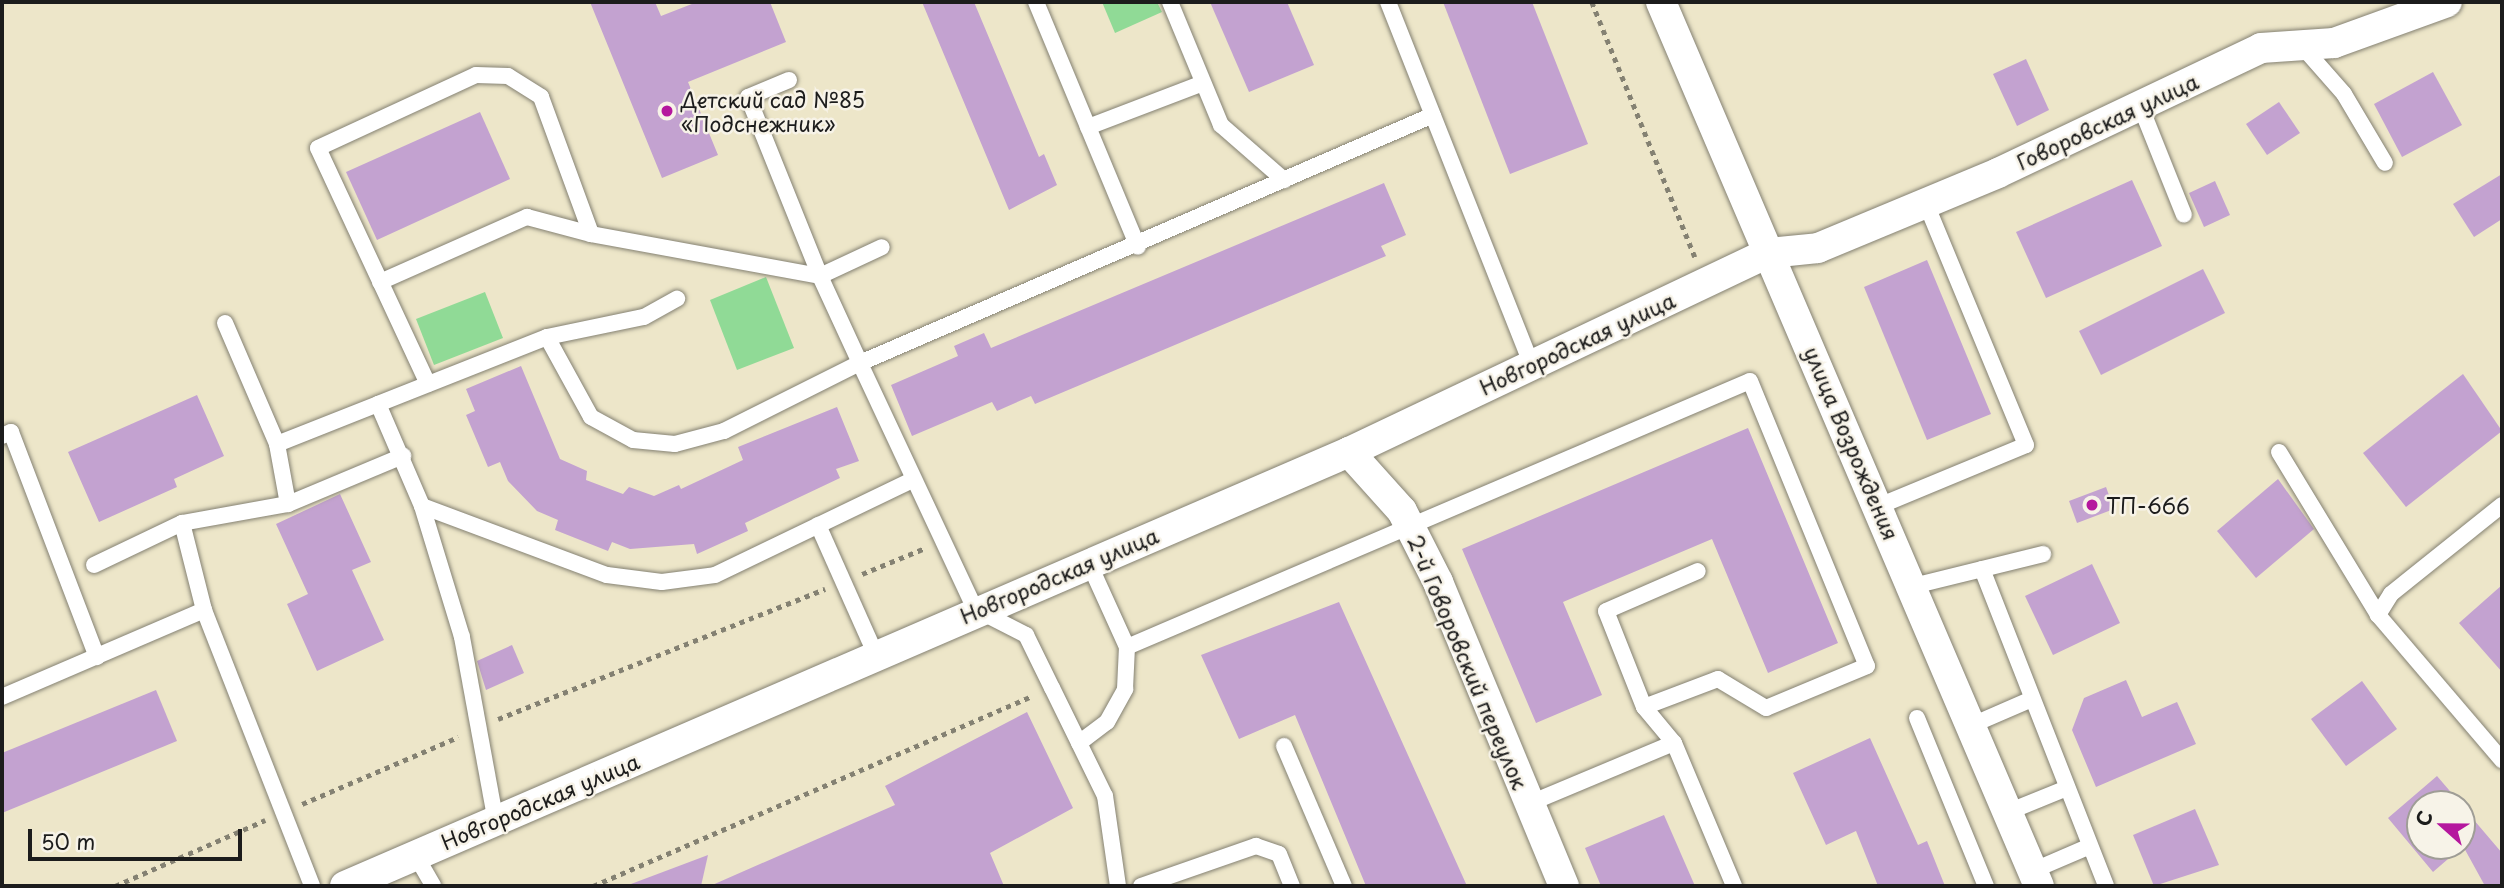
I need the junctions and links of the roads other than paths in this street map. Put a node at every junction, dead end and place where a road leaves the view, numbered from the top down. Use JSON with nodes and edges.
{"nodes":[{"id":1,"x":1036,"y":2,"type":"edge"},
{"id":2,"x":1170,"y":2,"type":"edge"},
{"id":3,"x":1388,"y":2,"type":"edge"},
{"id":4,"x":1661,"y":2,"type":"edge"},
{"id":5,"x":2447,"y":2,"type":"edge"},
{"id":6,"x":2301,"y":45,"type":"junction"},
{"id":7,"x":789,"y":80,"type":"dead end"},
{"id":8,"x":1203,"y":83,"type":"junction"},
{"id":9,"x":2140,"y":105,"type":"junction"},
{"id":10,"x":1433,"y":115,"type":"junction"},
{"id":11,"x":1088,"y":127,"type":"junction"},
{"id":12,"x":2385,"y":163,"type":"dead end"},
{"id":13,"x":1284,"y":180,"type":"junction"},
{"id":14,"x":1926,"y":203,"type":"junction"},
{"id":15,"x":2184,"y":215,"type":"dead end"},
{"id":16,"x":591,"y":234,"type":"junction"},
{"id":17,"x":882,"y":247,"type":"dead end"},
{"id":18,"x":1138,"y":247,"type":"junction"},
{"id":19,"x":1769,"y":253,"type":"junction"},
{"id":20,"x":820,"y":276,"type":"junction"},
{"id":21,"x":380,"y":282,"type":"junction"},
{"id":22,"x":677,"y":299,"type":"dead end"},
{"id":23,"x":225,"y":323,"type":"dead end"},
{"id":24,"x":547,"y":337,"type":"junction"},
{"id":25,"x":860,"y":363,"type":"junction"},
{"id":26,"x":1532,"y":365,"type":"junction"},
{"id":27,"x":428,"y":384,"type":"junction"},
{"id":28,"x":378,"y":404,"type":"junction"},
{"id":29,"x":2,"y":436,"type":"edge"},
{"id":30,"x":277,"y":444,"type":"junction"},
{"id":31,"x":1349,"y":452,"type":"junction"},
{"id":32,"x":2279,"y":452,"type":"dead end"},
{"id":33,"x":403,"y":456,"type":"junction"},
{"id":34,"x":912,"y":480,"type":"junction"},
{"id":35,"x":288,"y":504,"type":"junction"},
{"id":36,"x":2502,"y":505,"type":"edge"},
{"id":37,"x":422,"y":506,"type":"junction"},
{"id":38,"x":1879,"y":506,"type":"junction"},
{"id":39,"x":182,"y":523,"type":"junction"},
{"id":40,"x":818,"y":525,"type":"junction"},
{"id":41,"x":1411,"y":529,"type":"junction"},
{"id":42,"x":2043,"y":554,"type":"dead end"},
{"id":43,"x":1088,"y":561,"type":"junction"},
{"id":44,"x":94,"y":565,"type":"dead end"},
{"id":45,"x":1982,"y":569,"type":"junction"},
{"id":46,"x":1698,"y":571,"type":"dead end"},
{"id":47,"x":1913,"y":586,"type":"junction"},
{"id":48,"x":975,"y":609,"type":"junction"},
{"id":49,"x":204,"y":610,"type":"junction"},
{"id":50,"x":2378,"y":615,"type":"junction"},
{"id":51,"x":1127,"y":647,"type":"junction"},
{"id":52,"x":876,"y":655,"type":"junction"},
{"id":53,"x":97,"y":657,"type":"junction"},
{"id":54,"x":2,"y":697,"type":"edge"},
{"id":55,"x":2032,"y":699,"type":"junction"},
{"id":56,"x":1644,"y":707,"type":"junction"},
{"id":57,"x":1917,"y":718,"type":"dead end"},
{"id":58,"x":1972,"y":725,"type":"junction"},
{"id":59,"x":1079,"y":743,"type":"junction"},
{"id":60,"x":1674,"y":743,"type":"junction"},
{"id":61,"x":1284,"y":746,"type":"dead end"},
{"id":62,"x":2502,"y":760,"type":"edge"},
{"id":63,"x":2067,"y":788,"type":"junction"},
{"id":64,"x":1528,"y":804,"type":"junction"},
{"id":65,"x":2008,"y":812,"type":"junction"},
{"id":66,"x":495,"y":817,"type":"junction"},
{"id":67,"x":2090,"y":846,"type":"junction"},
{"id":68,"x":416,"y":856,"type":"junction"},
{"id":69,"x":2035,"y":878,"type":"edge"},
{"id":70,"x":312,"y":886,"type":"edge"},
{"id":71,"x":345,"y":886,"type":"edge"},
{"id":72,"x":433,"y":886,"type":"edge"},
{"id":73,"x":1118,"y":886,"type":"edge"},
{"id":74,"x":1141,"y":886,"type":"edge"},
{"id":75,"x":1292,"y":886,"type":"edge"},
{"id":76,"x":1344,"y":886,"type":"edge"},
{"id":77,"x":1563,"y":886,"type":"edge"},
{"id":78,"x":1734,"y":886,"type":"edge"},
{"id":79,"x":1986,"y":886,"type":"edge"},
{"id":80,"x":2106,"y":886,"type":"edge"}],
"edges":[{"from":1,"to":11,"type":"lane"},
{"from":2,"to":8,"type":"lane"},
{"from":3,"to":10,"type":"lane"},
{"from":4,"to":19,"type":"street","name":"улица Возрождения"},
{"from":5,"to":6,"type":"street","name":"Говоровская улица"},
{"from":6,"to":9,"type":"street","name":"Говоровская улица"},
{"from":6,"to":12,"type":"lane"},
{"from":7,"to":20,"type":"lane"},
{"from":8,"to":11,"type":"lane"},
{"from":8,"to":13,"type":"lane"},
{"from":9,"to":14,"type":"street","name":"Говоровская улица"},
{"from":9,"to":15,"type":"lane"},
{"from":10,"to":13,"type":"lane"},
{"from":10,"to":26,"type":"lane"},
{"from":11,"to":18,"type":"lane"},
{"from":13,"to":18,"type":"lane"},
{"from":14,"to":19,"type":"street","name":"Говоровская улица"},
{"from":14,"to":38,"type":"lane"},
{"from":16,"to":20,"type":"lane"},
{"from":16,"to":21,"type":"lane"},
{"from":16,"to":21,"type":"lane"},
{"from":17,"to":20,"type":"lane"},
{"from":18,"to":25,"type":"lane"},
{"from":19,"to":26,"type":"street","name":"Новгородская улица"},
{"from":19,"to":38,"type":"street","name":"улица Возрождения"},
{"from":20,"to":25,"type":"lane"},
{"from":21,"to":27,"type":"lane"},
{"from":22,"to":24,"type":"lane"},
{"from":23,"to":30,"type":"lane"},
{"from":24,"to":25,"type":"lane"},
{"from":24,"to":27,"type":"lane"},
{"from":25,"to":34,"type":"lane"},
{"from":26,"to":31,"type":"street","name":"Новгородская улица"},
{"from":27,"to":28,"type":"lane"},
{"from":28,"to":30,"type":"lane"},
{"from":28,"to":33,"type":"lane"},
{"from":29,"to":53,"type":"lane"},
{"from":30,"to":35,"type":"lane"},
{"from":31,"to":41,"type":"street","name":"2-й Говоровский переулок"},
{"from":31,"to":43,"type":"street","name":"Новгородская улица"},
{"from":32,"to":50,"type":"lane"},
{"from":33,"to":35,"type":"lane"},
{"from":33,"to":37,"type":"lane"},
{"from":34,"to":40,"type":"lane"},
{"from":34,"to":48,"type":"lane"},
{"from":35,"to":39,"type":"lane"},
{"from":36,"to":50,"type":"lane"},
{"from":37,"to":40,"type":"lane"},
{"from":37,"to":66,"type":"lane"},
{"from":38,"to":47,"type":"street","name":"улица Возрождения"},
{"from":39,"to":44,"type":"lane"},
{"from":39,"to":49,"type":"lane"},
{"from":40,"to":52,"type":"lane"},
{"from":41,"to":51,"type":"lane"},
{"from":41,"to":56,"type":"lane"},
{"from":41,"to":64,"type":"street","name":"2-й Говоровский переулок"},
{"from":42,"to":45,"type":"lane"},
{"from":43,"to":48,"type":"street","name":"Новгородская улица"},
{"from":43,"to":51,"type":"lane"},
{"from":45,"to":47,"type":"lane"},
{"from":45,"to":55,"type":"lane"},
{"from":46,"to":56,"type":"lane"},
{"from":47,"to":58,"type":"street","name":"улица Возрождения"},
{"from":48,"to":52,"type":"street","name":"Новгородская улица"},
{"from":48,"to":59,"type":"lane"},
{"from":49,"to":53,"type":"lane"},
{"from":49,"to":70,"type":"lane"},
{"from":50,"to":62,"type":"lane"},
{"from":51,"to":59,"type":"lane"},
{"from":52,"to":66,"type":"street","name":"Новгородская улица"},
{"from":53,"to":54,"type":"lane"},
{"from":55,"to":58,"type":"lane"},
{"from":55,"to":63,"type":"lane"},
{"from":56,"to":60,"type":"lane"},
{"from":57,"to":79,"type":"lane"},
{"from":58,"to":65,"type":"street","name":"улица Возрождения"},
{"from":59,"to":73,"type":"lane"},
{"from":60,"to":64,"type":"lane"},
{"from":60,"to":78,"type":"lane"},
{"from":61,"to":76,"type":"lane"},
{"from":63,"to":65,"type":"lane"},
{"from":63,"to":67,"type":"lane"},
{"from":64,"to":77,"type":"street","name":"2-й Говоровский переулок"},
{"from":65,"to":69,"type":"street","name":"улица Возрождения"},
{"from":66,"to":68,"type":"street","name":"Новгородская улица"},
{"from":67,"to":69,"type":"lane"},
{"from":67,"to":80,"type":"lane"},
{"from":68,"to":71,"type":"street","name":"Новгородская улица"},
{"from":68,"to":72,"type":"lane"},
{"from":74,"to":75,"type":"lane"}]}
